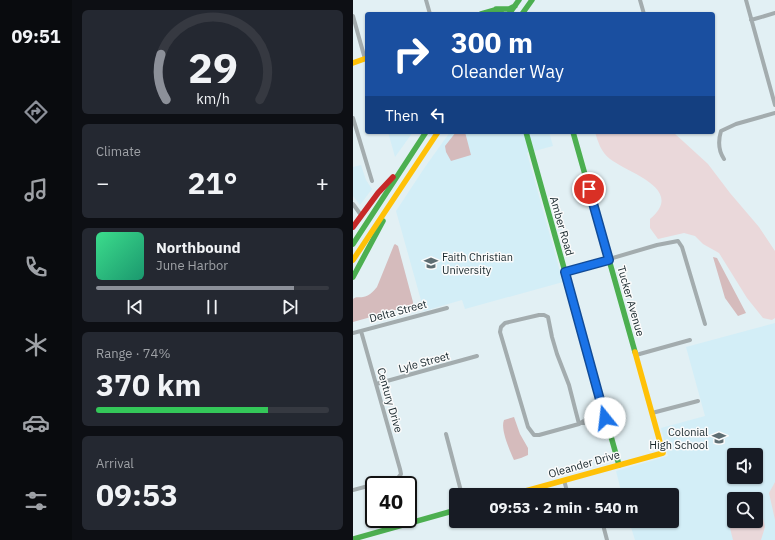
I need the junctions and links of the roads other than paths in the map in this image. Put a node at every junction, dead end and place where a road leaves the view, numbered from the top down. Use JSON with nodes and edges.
{"nodes":[{"id":1,"x":426,"y":0,"type":"edge"},
{"id":2,"x":532,"y":0,"type":"edge"},
{"id":3,"x":639,"y":0,"type":"edge"},
{"id":4,"x":746,"y":0,"type":"edge"},
{"id":5,"x":517,"y":3,"type":"edge"},
{"id":6,"x":495,"y":9,"type":"junction"},
{"id":7,"x":429,"y":12,"type":"edge"},
{"id":8,"x":487,"y":12,"type":"edge"},
{"id":9,"x":500,"y":12,"type":"edge"},
{"id":10,"x":511,"y":12,"type":"edge"},
{"id":11,"x":523,"y":12,"type":"edge"},
{"id":12,"x":643,"y":12,"type":"edge"},
{"id":13,"x":775,"y":13,"type":"edge"},
{"id":14,"x":353,"y":16,"type":"edge"},
{"id":15,"x":751,"y":20,"type":"junction"},
{"id":16,"x":365,"y":55,"type":"edge"},
{"id":17,"x":365,"y":58,"type":"edge"},
{"id":18,"x":353,"y":63,"type":"edge"},
{"id":19,"x":775,"y":105,"type":"edge"},
{"id":20,"x":775,"y":113,"type":"edge"},
{"id":21,"x":353,"y":118,"type":"edge"},
{"id":22,"x":425,"y":134,"type":"edge"},
{"id":23,"x":430,"y":134,"type":"edge"},
{"id":24,"x":436,"y":134,"type":"edge"},
{"id":25,"x":527,"y":134,"type":"edge"},
{"id":26,"x":574,"y":134,"type":"edge"},
{"id":27,"x":427,"y":146,"type":"junction"},
{"id":28,"x":724,"y":159,"type":"dead end"},
{"id":29,"x":404,"y":166,"type":"junction"},
{"id":30,"x":372,"y":181,"type":"dead end"},
{"id":31,"x":393,"y":199,"type":"junction"},
{"id":32,"x":353,"y":204,"type":"edge"},
{"id":33,"x":361,"y":215,"type":"junction"},
{"id":34,"x":353,"y":227,"type":"edge"},
{"id":35,"x":353,"y":244,"type":"edge"},
{"id":36,"x":353,"y":260,"type":"edge"},
{"id":37,"x":609,"y":260,"type":"junction"},
{"id":38,"x":565,"y":272,"type":"junction"},
{"id":39,"x":353,"y":278,"type":"edge"},
{"id":40,"x":447,"y":308,"type":"dead end"},
{"id":41,"x":705,"y":324,"type":"dead end"},
{"id":42,"x":361,"y":331,"type":"junction"},
{"id":43,"x":353,"y":332,"type":"edge"},
{"id":44,"x":690,"y":340,"type":"dead end"},
{"id":45,"x":636,"y":355,"type":"junction"},
{"id":46,"x":477,"y":356,"type":"dead end"},
{"id":47,"x":376,"y":384,"type":"junction"},
{"id":48,"x":698,"y":401,"type":"dead end"},
{"id":49,"x":652,"y":414,"type":"junction"},
{"id":50,"x":605,"y":416,"type":"junction"},
{"id":51,"x":579,"y":424,"type":"junction"},
{"id":52,"x":446,"y":434,"type":"dead end"},
{"id":53,"x":663,"y":452,"type":"joint"},
{"id":54,"x":619,"y":465,"type":"junction"},
{"id":55,"x":564,"y":480,"type":"junction"},
{"id":56,"x":460,"y":488,"type":"edge"},
{"id":57,"x":536,"y":488,"type":"edge"},
{"id":58,"x":566,"y":488,"type":"edge"},
{"id":59,"x":353,"y":490,"type":"edge"},
{"id":60,"x":449,"y":512,"type":"edge"},
{"id":61,"x":604,"y":528,"type":"edge"},
{"id":62,"x":353,"y":539,"type":"edge"},
{"id":63,"x":607,"y":540,"type":"edge"}],
"edges":[{"from":1,"to":7,"type":"street"},
{"from":2,"to":11,"type":"main road"},
{"from":3,"to":12,"type":"street"},
{"from":4,"to":15,"type":"street"},
{"from":5,"to":6,"type":"main road"},
{"from":5,"to":10,"type":"main road"},
{"from":6,"to":8,"type":"main road"},
{"from":6,"to":9,"type":"main road"},
{"from":13,"to":15,"type":"street"},
{"from":14,"to":16,"type":"street"},
{"from":15,"to":19,"type":"street"},
{"from":17,"to":18,"type":"main road"},
{"from":20,"to":28,"type":"street"},
{"from":21,"to":30,"type":"street"},
{"from":22,"to":29,"type":"main road"},
{"from":23,"to":27,"type":"main road"},
{"from":24,"to":27,"type":"main road"},
{"from":25,"to":38,"type":"main road","name":"Amber Road"},
{"from":26,"to":37,"type":"main road","name":"Tucker Avenue"},
{"from":27,"to":31,"type":"main road"},
{"from":29,"to":33,"type":"main road"},
{"from":29,"to":35,"type":"main road"},
{"from":31,"to":36,"type":"main road"},
{"from":31,"to":39,"type":"main road"},
{"from":32,"to":33,"type":"street"},
{"from":33,"to":34,"type":"main road"},
{"from":37,"to":38,"type":"street"},
{"from":37,"to":41,"type":"street"},
{"from":37,"to":45,"type":"main road","name":"Tucker Avenue"},
{"from":38,"to":50,"type":"main road","name":"Amber Road"},
{"from":40,"to":42,"type":"street","name":"Delta Street"},
{"from":42,"to":43,"type":"street","name":"Delta Street"},
{"from":42,"to":47,"type":"street","name":"Century Drive"},
{"from":44,"to":45,"type":"street"},
{"from":45,"to":49,"type":"main road","name":"Tucker Avenue"},
{"from":46,"to":47,"type":"street","name":"Lyle Street"},
{"from":47,"to":59,"type":"street","name":"Century Drive"},
{"from":48,"to":49,"type":"street"},
{"from":49,"to":53,"type":"main road","name":"Tucker Avenue"},
{"from":50,"to":51,"type":"street"},
{"from":50,"to":54,"type":"main road","name":"Amber Road"},
{"from":51,"to":51,"type":"street"},
{"from":52,"to":56,"type":"street"},
{"from":53,"to":54,"type":"main road","name":"Oleander Drive"},
{"from":54,"to":55,"type":"main road","name":"Oleander Drive"},
{"from":55,"to":57,"type":"main road","name":"Oleander Drive"},
{"from":55,"to":58,"type":"street"},
{"from":60,"to":62,"type":"main road"},
{"from":61,"to":63,"type":"street"}]}
